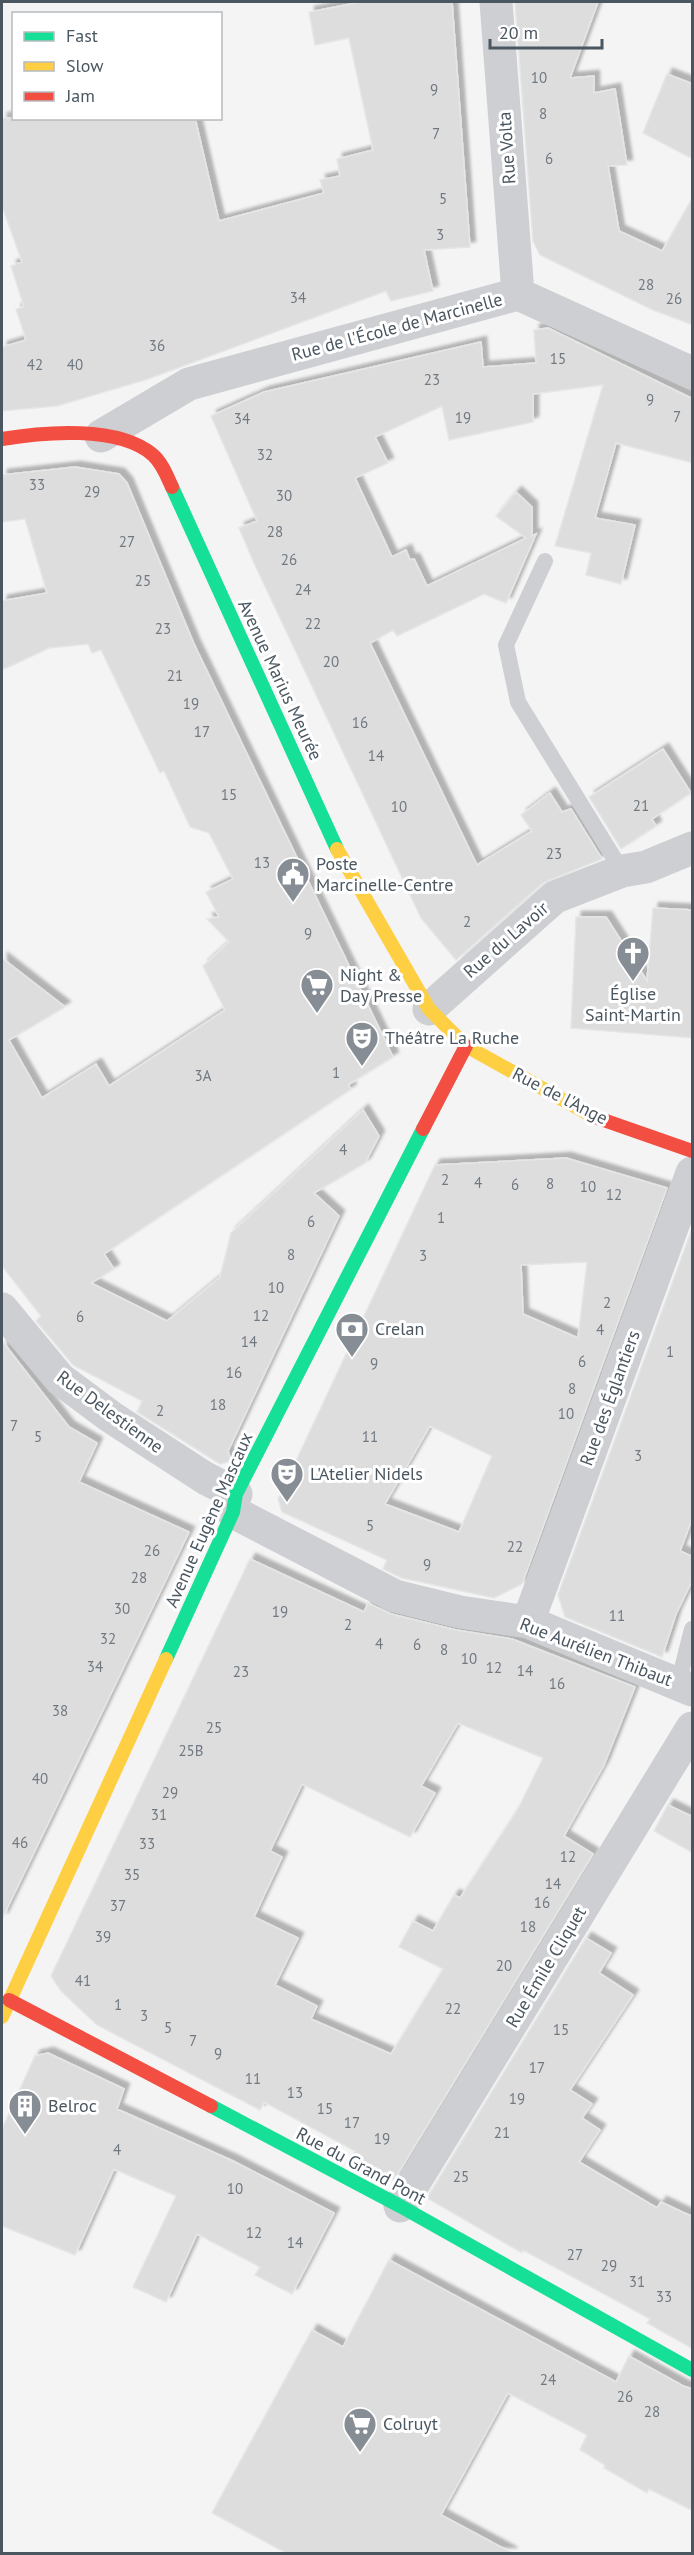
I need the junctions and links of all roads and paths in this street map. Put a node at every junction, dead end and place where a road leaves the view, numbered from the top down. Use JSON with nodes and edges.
{"nodes":[{"id":1,"x":496,"y":2,"type":"edge"},
{"id":2,"x":518,"y":294,"type":"junction"},
{"id":3,"x":693,"y":373,"type":"edge"},
{"id":4,"x":101,"y":436,"type":"junction"},
{"id":5,"x":2,"y":440,"type":"edge"},
{"id":6,"x":545,"y":561,"type":"dead end"},
{"id":7,"x":693,"y":848,"type":"edge"},
{"id":8,"x":622,"y":871,"type":"junction"},
{"id":9,"x":429,"y":1009,"type":"junction"},
{"id":10,"x":466,"y":1046,"type":"junction"},
{"id":11,"x":693,"y":1151,"type":"edge"},
{"id":12,"x":693,"y":1173,"type":"edge"},
{"id":13,"x":2,"y":1309,"type":"edge"},
{"id":14,"x":234,"y":1503,"type":"junction"},
{"id":15,"x":528,"y":1622,"type":"junction"},
{"id":16,"x":693,"y":1629,"type":"edge"},
{"id":17,"x":685,"y":1687,"type":"edge"},
{"id":18,"x":693,"y":1728,"type":"edge"},
{"id":19,"x":9,"y":2000,"type":"junction"},
{"id":20,"x":2,"y":2017,"type":"edge"},
{"id":21,"x":400,"y":2206,"type":"junction"},
{"id":22,"x":693,"y":2370,"type":"edge"}],
"edges":[{"from":1,"to":2,"type":"street","name":"Rue Volta"},
{"from":2,"to":3,"type":"street","name":"Rue de l'École de Marcinelle"},
{"from":2,"to":4,"type":"street","name":"Rue de l'École de Marcinelle"},
{"from":4,"to":5,"type":"main road","name":"Avenue Marius Meurée"},
{"from":4,"to":9,"type":"main road","name":"Avenue Marius Meurée"},
{"from":6,"to":8,"type":"lane"},
{"from":7,"to":8,"type":"street","name":"Rue du Lavoir"},
{"from":8,"to":9,"type":"street","name":"Rue du Lavoir"},
{"from":9,"to":10,"type":"main road","name":"Avenue Marius Meurée"},
{"from":10,"to":11,"type":"main road","name":"Rue de l'Ange"},
{"from":10,"to":14,"type":"main road","name":"Avenue Eugène Mascaux"},
{"from":12,"to":15,"type":"street","name":"Rue des Églantiers"},
{"from":13,"to":14,"type":"street","name":"Rue Delestienne"},
{"from":14,"to":15,"type":"street","name":"Rue Aurélien Thibaut"},
{"from":14,"to":19,"type":"main road","name":"Avenue Eugène Mascaux"},
{"from":15,"to":17,"type":"street","name":"Rue Aurélien Thibaut"},
{"from":16,"to":17,"type":"lane"},
{"from":18,"to":21,"type":"street","name":"Rue Émile Cliquet"},
{"from":19,"to":20,"type":"main road","name":"Avenue Eugène Mascaux"},
{"from":19,"to":21,"type":"main road","name":"Rue du Grand Pont"},
{"from":21,"to":22,"type":"main road","name":"Rue du Grand Pont"}]}
